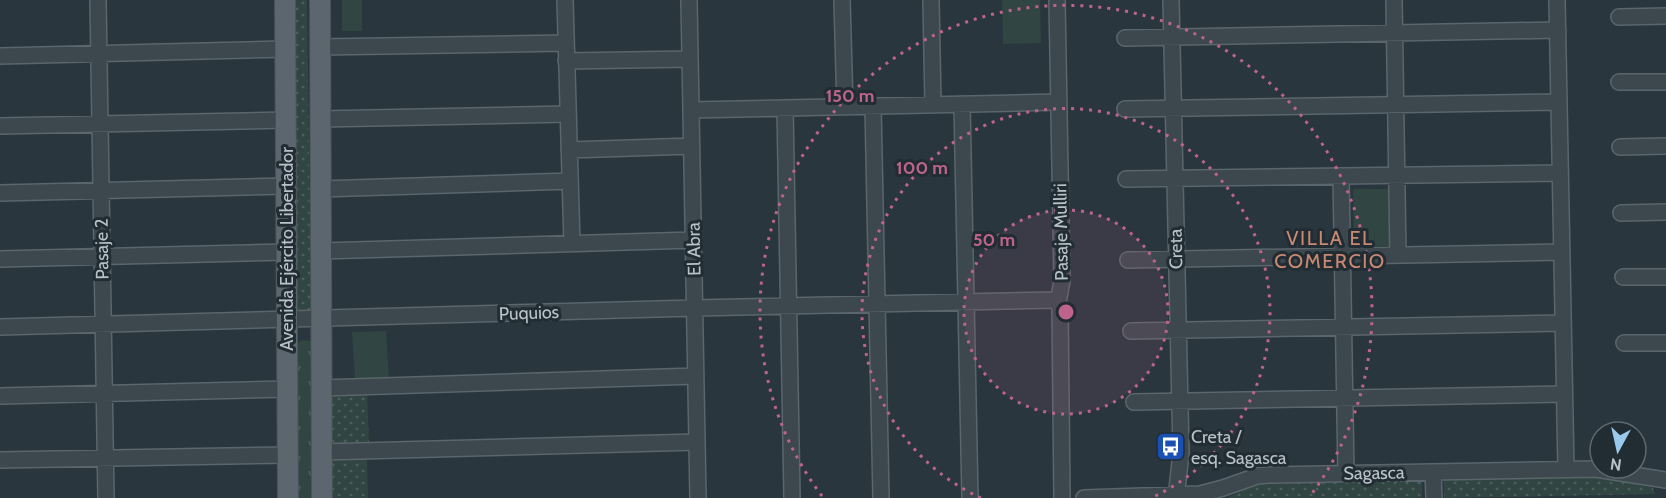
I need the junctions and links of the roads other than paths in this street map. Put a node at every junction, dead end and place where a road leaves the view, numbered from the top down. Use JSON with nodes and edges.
{"nodes":[{"id":1,"x":98,"y":0,"type":"edge"},
{"id":2,"x":285,"y":0,"type":"edge"},
{"id":3,"x":320,"y":0,"type":"edge"},
{"id":4,"x":565,"y":0,"type":"edge"},
{"id":5,"x":689,"y":0,"type":"edge"},
{"id":6,"x":842,"y":0,"type":"edge"},
{"id":7,"x":931,"y":0,"type":"edge"},
{"id":8,"x":1058,"y":0,"type":"edge"},
{"id":9,"x":1171,"y":0,"type":"edge"},
{"id":10,"x":1394,"y":0,"type":"edge"},
{"id":11,"x":1557,"y":0,"type":"edge"},
{"id":12,"x":1666,"y":16,"type":"edge"},
{"id":13,"x":1619,"y":17,"type":"dead end"},
{"id":14,"x":1558,"y":30,"type":"junction"},
{"id":15,"x":1395,"y":33,"type":"junction"},
{"id":16,"x":1125,"y":38,"type":"dead end"},
{"id":17,"x":1171,"y":38,"type":"junction"},
{"id":18,"x":566,"y":43,"type":"junction"},
{"id":19,"x":320,"y":47,"type":"junction"},
{"id":20,"x":285,"y":49,"type":"junction"},
{"id":21,"x":99,"y":54,"type":"junction"},
{"id":22,"x":0,"y":56,"type":"edge"},
{"id":23,"x":690,"y":58,"type":"junction"},
{"id":24,"x":566,"y":61,"type":"junction"},
{"id":25,"x":1619,"y":82,"type":"dead end"},
{"id":26,"x":1666,"y":82,"type":"edge"},
{"id":27,"x":1059,"y":102,"type":"junction"},
{"id":28,"x":1559,"y":102,"type":"junction"},
{"id":29,"x":962,"y":104,"type":"junction"},
{"id":30,"x":933,"y":105,"type":"junction"},
{"id":31,"x":1396,"y":105,"type":"junction"},
{"id":32,"x":873,"y":106,"type":"junction"},
{"id":33,"x":845,"y":107,"type":"junction"},
{"id":34,"x":785,"y":108,"type":"junction"},
{"id":35,"x":1125,"y":109,"type":"dead end"},
{"id":36,"x":1173,"y":109,"type":"junction"},
{"id":37,"x":691,"y":110,"type":"junction"},
{"id":38,"x":568,"y":114,"type":"junction"},
{"id":39,"x":320,"y":119,"type":"junction"},
{"id":40,"x":286,"y":120,"type":"junction"},
{"id":41,"x":100,"y":124,"type":"junction"},
{"id":42,"x":0,"y":126,"type":"edge"},
{"id":43,"x":692,"y":146,"type":"junction"},
{"id":44,"x":1666,"y":146,"type":"edge"},
{"id":45,"x":1620,"y":147,"type":"dead end"},
{"id":46,"x":569,"y":150,"type":"junction"},
{"id":47,"x":1560,"y":173,"type":"junction"},
{"id":48,"x":1397,"y":175,"type":"junction"},
{"id":49,"x":1341,"y":176,"type":"junction"},
{"id":50,"x":1126,"y":179,"type":"dead end"},
{"id":51,"x":1174,"y":179,"type":"junction"},
{"id":52,"x":570,"y":181,"type":"junction"},
{"id":53,"x":286,"y":186,"type":"junction"},
{"id":54,"x":320,"y":189,"type":"junction"},
{"id":55,"x":101,"y":190,"type":"junction"},
{"id":56,"x":0,"y":193,"type":"edge"},
{"id":57,"x":1666,"y":212,"type":"edge"},
{"id":58,"x":1621,"y":213,"type":"dead end"},
{"id":59,"x":694,"y":240,"type":"junction"},
{"id":60,"x":572,"y":244,"type":"junction"},
{"id":61,"x":321,"y":251,"type":"junction"},
{"id":62,"x":287,"y":252,"type":"junction"},
{"id":63,"x":1562,"y":252,"type":"junction"},
{"id":64,"x":1398,"y":255,"type":"junction"},
{"id":65,"x":102,"y":256,"type":"junction"},
{"id":66,"x":1343,"y":256,"type":"junction"},
{"id":67,"x":0,"y":259,"type":"edge"},
{"id":68,"x":1176,"y":259,"type":"junction"},
{"id":69,"x":1128,"y":260,"type":"dead end"},
{"id":70,"x":1666,"y":277,"type":"edge"},
{"id":71,"x":1623,"y":278,"type":"dead end"},
{"id":72,"x":966,"y":302,"type":"junction"},
{"id":73,"x":1058,"y":303,"type":"junction"},
{"id":74,"x":877,"y":304,"type":"junction"},
{"id":75,"x":789,"y":306,"type":"junction"},
{"id":76,"x":695,"y":308,"type":"junction"},
{"id":77,"x":321,"y":319,"type":"junction"},
{"id":78,"x":287,"y":320,"type":"junction"},
{"id":79,"x":1563,"y":323,"type":"junction"},
{"id":80,"x":103,"y":324,"type":"junction"},
{"id":81,"x":0,"y":327,"type":"edge"},
{"id":82,"x":1344,"y":327,"type":"junction"},
{"id":83,"x":1178,"y":330,"type":"junction"},
{"id":84,"x":1131,"y":331,"type":"dead end"},
{"id":85,"x":1624,"y":343,"type":"dead end"},
{"id":86,"x":1666,"y":343,"type":"edge"},
{"id":87,"x":696,"y":376,"type":"junction"},
{"id":88,"x":321,"y":388,"type":"junction"},
{"id":89,"x":288,"y":389,"type":"junction"},
{"id":90,"x":104,"y":393,"type":"junction"},
{"id":91,"x":1564,"y":394,"type":"junction"},
{"id":92,"x":0,"y":396,"type":"edge"},
{"id":93,"x":1345,"y":399,"type":"junction"},
{"id":94,"x":1134,"y":402,"type":"dead end"},
{"id":95,"x":1180,"y":402,"type":"junction"},
{"id":96,"x":697,"y":442,"type":"junction"},
{"id":97,"x":322,"y":452,"type":"junction"},
{"id":98,"x":288,"y":455,"type":"junction"},
{"id":99,"x":105,"y":458,"type":"junction"},
{"id":100,"x":0,"y":460,"type":"edge"},
{"id":101,"x":1566,"y":469,"type":"junction"},
{"id":102,"x":1433,"y":472,"type":"junction"},
{"id":103,"x":1346,"y":474,"type":"junction"},
{"id":104,"x":1666,"y":480,"type":"edge"},
{"id":105,"x":1176,"y":497,"type":"edge"},
{"id":106,"x":106,"y":498,"type":"edge"},
{"id":107,"x":288,"y":498,"type":"edge"},
{"id":108,"x":322,"y":498,"type":"edge"},
{"id":109,"x":698,"y":498,"type":"edge"},
{"id":110,"x":792,"y":498,"type":"edge"},
{"id":111,"x":881,"y":498,"type":"edge"},
{"id":112,"x":970,"y":498,"type":"edge"},
{"id":113,"x":1062,"y":498,"type":"edge"},
{"id":114,"x":1084,"y":498,"type":"edge"},
{"id":115,"x":1434,"y":498,"type":"edge"}],
"edges":[{"from":1,"to":21,"type":"street","name":"Pasaje 2"},
{"from":2,"to":20,"type":"main road","name":"Avenida Ejército Libertador"},
{"from":3,"to":19,"type":"main road","name":"Avenida Ejército Libertador"},
{"from":4,"to":18,"type":"street"},
{"from":5,"to":23,"type":"street","name":"El Abra"},
{"from":6,"to":33,"type":"street"},
{"from":7,"to":30,"type":"street"},
{"from":8,"to":27,"type":"street","name":"Pasaje Mulliri"},
{"from":9,"to":17,"type":"street","name":"Creta"},
{"from":10,"to":15,"type":"street"},
{"from":11,"to":14,"type":"street"},
{"from":12,"to":13,"type":"street"},
{"from":14,"to":15,"type":"street"},
{"from":14,"to":28,"type":"street"},
{"from":15,"to":17,"type":"street"},
{"from":15,"to":31,"type":"street"},
{"from":16,"to":17,"type":"street"},
{"from":17,"to":36,"type":"street","name":"Creta"},
{"from":18,"to":19,"type":"street"},
{"from":18,"to":24,"type":"street"},
{"from":19,"to":39,"type":"main road","name":"Avenida Ejército Libertador"},
{"from":20,"to":21,"type":"street"},
{"from":20,"to":40,"type":"main road","name":"Avenida Ejército Libertador"},
{"from":21,"to":22,"type":"street"},
{"from":21,"to":41,"type":"street","name":"Pasaje 2"},
{"from":23,"to":24,"type":"street"},
{"from":23,"to":37,"type":"street","name":"El Abra"},
{"from":24,"to":38,"type":"street"},
{"from":25,"to":26,"type":"street"},
{"from":27,"to":29,"type":"street"},
{"from":27,"to":73,"type":"street","name":"Pasaje Mulliri"},
{"from":28,"to":31,"type":"street"},
{"from":28,"to":47,"type":"street"},
{"from":29,"to":30,"type":"street"},
{"from":29,"to":72,"type":"street"},
{"from":30,"to":32,"type":"street"},
{"from":31,"to":36,"type":"street"},
{"from":31,"to":48,"type":"street"},
{"from":32,"to":33,"type":"street"},
{"from":32,"to":74,"type":"street"},
{"from":33,"to":34,"type":"street"},
{"from":34,"to":37,"type":"street"},
{"from":34,"to":75,"type":"street"},
{"from":35,"to":36,"type":"street"},
{"from":36,"to":51,"type":"street","name":"Creta"},
{"from":37,"to":43,"type":"street","name":"El Abra"},
{"from":38,"to":39,"type":"street"},
{"from":38,"to":46,"type":"street"},
{"from":39,"to":54,"type":"main road","name":"Avenida Ejército Libertador"},
{"from":40,"to":41,"type":"street"},
{"from":40,"to":53,"type":"main road","name":"Avenida Ejército Libertador"},
{"from":41,"to":42,"type":"street"},
{"from":41,"to":55,"type":"street","name":"Pasaje 2"},
{"from":43,"to":46,"type":"street"},
{"from":43,"to":59,"type":"street","name":"El Abra"},
{"from":44,"to":45,"type":"street"},
{"from":46,"to":52,"type":"street"},
{"from":47,"to":48,"type":"street"},
{"from":47,"to":63,"type":"street"},
{"from":48,"to":49,"type":"street"},
{"from":48,"to":64,"type":"street"},
{"from":49,"to":51,"type":"street"},
{"from":49,"to":66,"type":"street"},
{"from":50,"to":51,"type":"street"},
{"from":51,"to":68,"type":"street","name":"Creta"},
{"from":52,"to":54,"type":"street"},
{"from":52,"to":60,"type":"street"},
{"from":53,"to":55,"type":"street"},
{"from":53,"to":62,"type":"main road","name":"Avenida Ejército Libertador"},
{"from":54,"to":61,"type":"main road","name":"Avenida Ejército Libertador"},
{"from":55,"to":56,"type":"street"},
{"from":55,"to":65,"type":"street","name":"Pasaje 2"},
{"from":57,"to":58,"type":"street"},
{"from":59,"to":60,"type":"street"},
{"from":59,"to":76,"type":"street","name":"El Abra"},
{"from":60,"to":61,"type":"street"},
{"from":61,"to":77,"type":"main road","name":"Avenida Ejército Libertador"},
{"from":62,"to":65,"type":"street"},
{"from":62,"to":78,"type":"main road","name":"Avenida Ejército Libertador"},
{"from":63,"to":64,"type":"street"},
{"from":63,"to":79,"type":"street"},
{"from":64,"to":66,"type":"street"},
{"from":65,"to":67,"type":"street"},
{"from":65,"to":80,"type":"street","name":"Pasaje 2"},
{"from":66,"to":68,"type":"street"},
{"from":66,"to":82,"type":"street"},
{"from":68,"to":69,"type":"street"},
{"from":68,"to":83,"type":"street","name":"Creta"},
{"from":70,"to":71,"type":"street"},
{"from":72,"to":73,"type":"street","name":"Puquios"},
{"from":72,"to":74,"type":"street","name":"Puquios"},
{"from":72,"to":112,"type":"street"},
{"from":73,"to":113,"type":"street","name":"Pasaje Mulliri"},
{"from":74,"to":75,"type":"street","name":"Puquios"},
{"from":74,"to":111,"type":"street"},
{"from":75,"to":76,"type":"street","name":"Puquios"},
{"from":75,"to":110,"type":"street"},
{"from":76,"to":77,"type":"street","name":"Puquios"},
{"from":76,"to":87,"type":"street","name":"El Abra"},
{"from":77,"to":78,"type":"street","name":"Puquios"},
{"from":77,"to":88,"type":"main road","name":"Avenida Ejército Libertador"},
{"from":78,"to":80,"type":"street","name":"Puquios"},
{"from":78,"to":89,"type":"main road","name":"Avenida Ejército Libertador"},
{"from":79,"to":82,"type":"street"},
{"from":79,"to":91,"type":"street"},
{"from":80,"to":81,"type":"street","name":"Puquios"},
{"from":80,"to":90,"type":"street","name":"Pasaje 2"},
{"from":82,"to":83,"type":"street"},
{"from":82,"to":93,"type":"street"},
{"from":83,"to":84,"type":"street"},
{"from":83,"to":95,"type":"street","name":"Creta"},
{"from":85,"to":86,"type":"street"},
{"from":87,"to":88,"type":"street"},
{"from":87,"to":96,"type":"street","name":"El Abra"},
{"from":88,"to":97,"type":"main road","name":"Avenida Ejército Libertador"},
{"from":89,"to":90,"type":"street"},
{"from":89,"to":98,"type":"main road","name":"Avenida Ejército Libertador"},
{"from":90,"to":92,"type":"street"},
{"from":90,"to":99,"type":"street","name":"Pasaje 2"},
{"from":91,"to":93,"type":"street"},
{"from":91,"to":101,"type":"street"},
{"from":93,"to":95,"type":"street"},
{"from":93,"to":103,"type":"street"},
{"from":94,"to":95,"type":"street"},
{"from":95,"to":105,"type":"street","name":"Creta"},
{"from":96,"to":97,"type":"street"},
{"from":96,"to":109,"type":"street","name":"El Abra"},
{"from":97,"to":108,"type":"main road","name":"Avenida Ejército Libertador"},
{"from":98,"to":99,"type":"street"},
{"from":98,"to":107,"type":"main road","name":"Avenida Ejército Libertador"},
{"from":99,"to":100,"type":"street"},
{"from":99,"to":106,"type":"street","name":"Pasaje 2"},
{"from":101,"to":102,"type":"street","name":"Sagasca"},
{"from":101,"to":104,"type":"street","name":"Sagasca"},
{"from":102,"to":103,"type":"street","name":"Sagasca"},
{"from":102,"to":115,"type":"street"},
{"from":103,"to":105,"type":"street","name":"Sagasca"},
{"from":105,"to":114,"type":"street","name":"Sagasca"}]}
